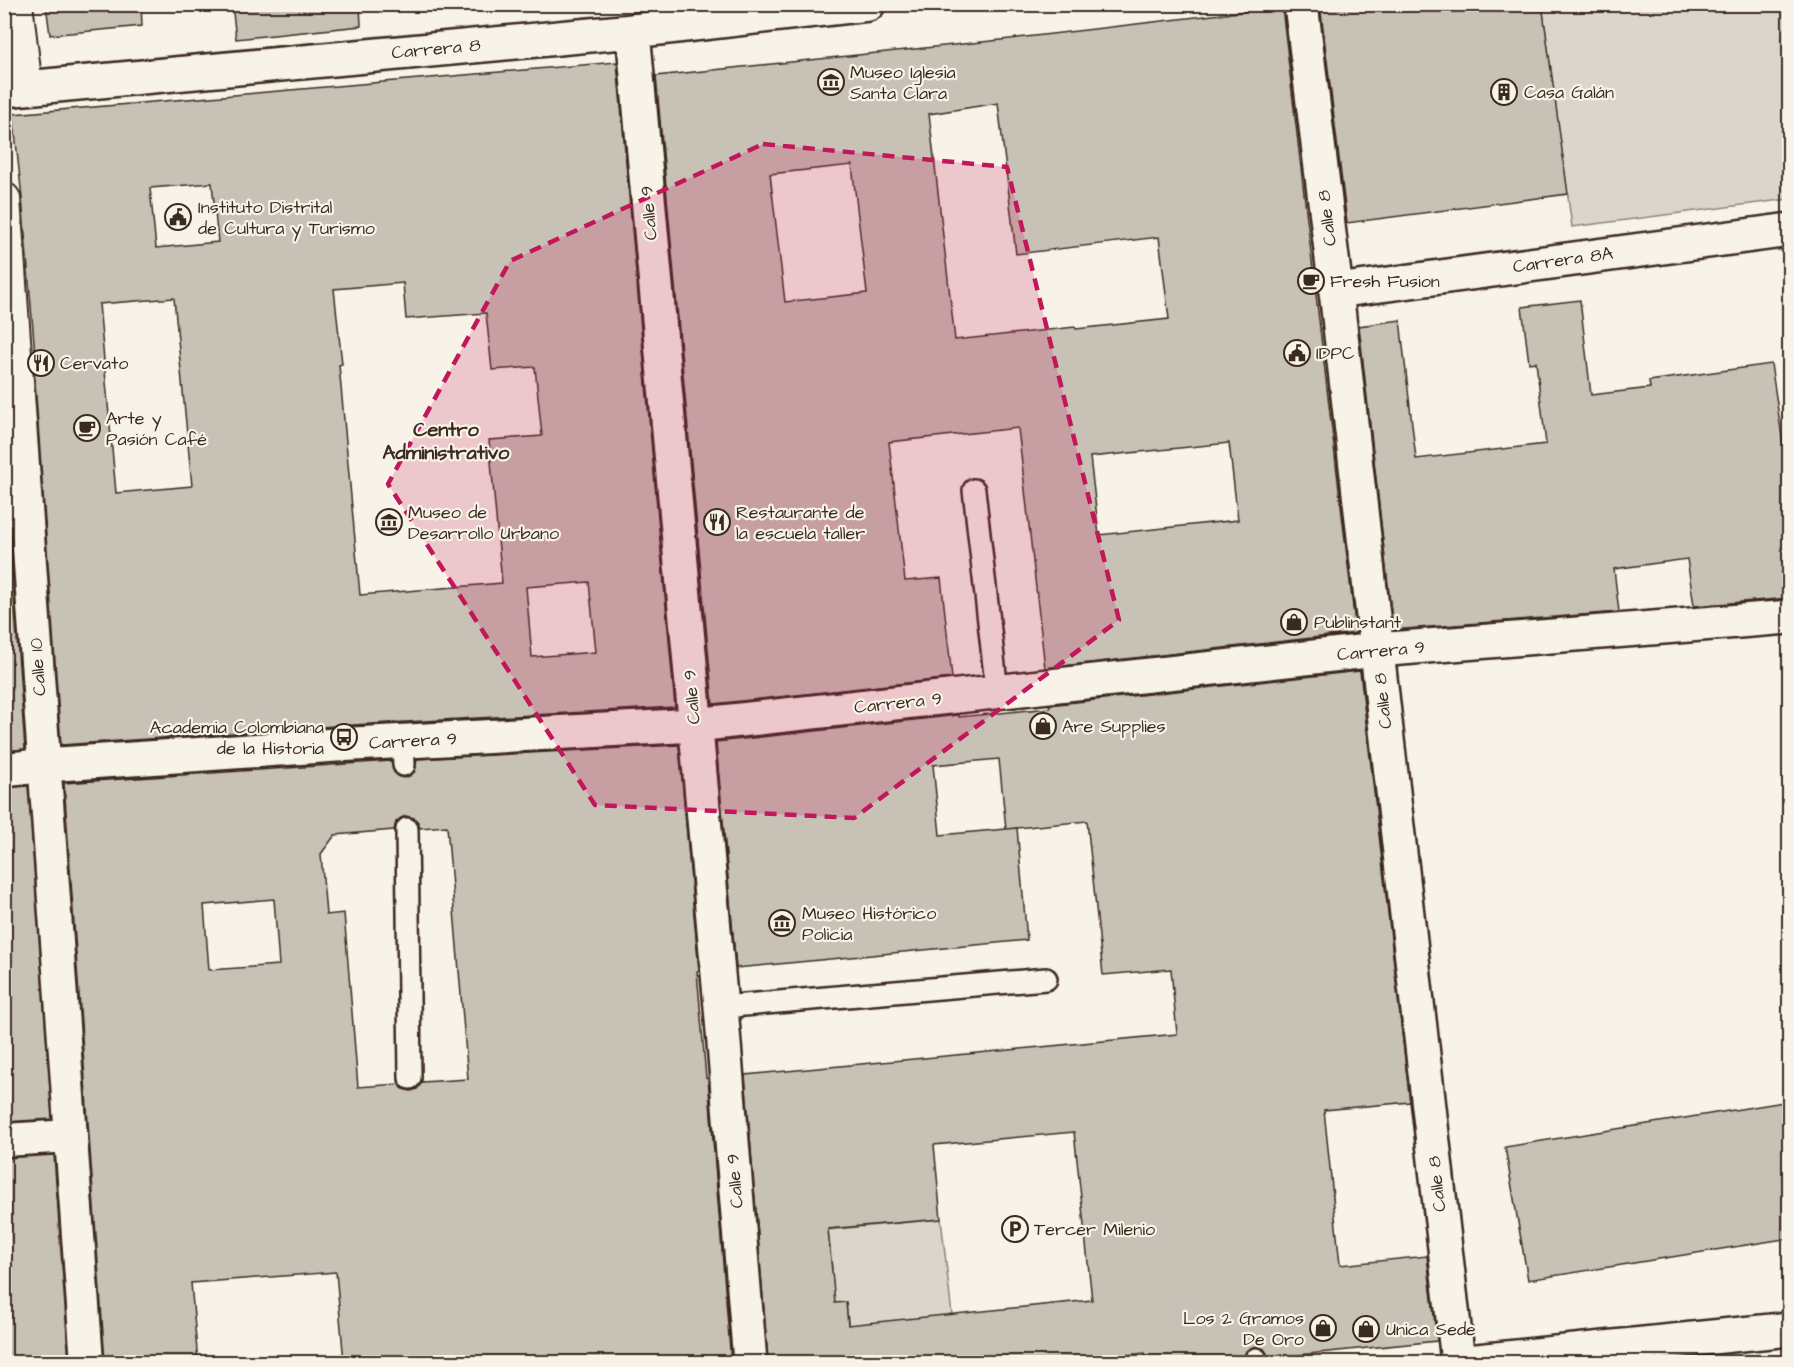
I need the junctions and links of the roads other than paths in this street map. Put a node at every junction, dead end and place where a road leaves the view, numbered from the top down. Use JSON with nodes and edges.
{"nodes":[{"id":1,"x":16,"y":4,"type":"edge"},
{"id":2,"x":868,"y":4,"type":"edge"},
{"id":3,"x":1301,"y":4,"type":"edge"},
{"id":4,"x":633,"y":31,"type":"junction"},
{"id":5,"x":15,"y":89,"type":"edge"},
{"id":6,"x":4,"y":199,"type":"edge"},
{"id":7,"x":1790,"y":230,"type":"edge"},
{"id":8,"x":1336,"y":291,"type":"junction"},
{"id":9,"x":974,"y":490,"type":"dead end"},
{"id":10,"x":1790,"y":617,"type":"edge"},
{"id":11,"x":1377,"y":650,"type":"junction"},
{"id":12,"x":997,"y":692,"type":"junction"},
{"id":13,"x":695,"y":725,"type":"junction"},
{"id":14,"x":45,"y":765,"type":"junction"},
{"id":15,"x":4,"y":770,"type":"edge"},
{"id":16,"x":407,"y":829,"type":"dead end"},
{"id":17,"x":1046,"y":979,"type":"dead end"},
{"id":18,"x":721,"y":1007,"type":"junction"},
{"id":19,"x":410,"y":1078,"type":"dead end"},
{"id":20,"x":71,"y":1136,"type":"junction"},
{"id":21,"x":4,"y":1140,"type":"edge"},
{"id":22,"x":1790,"y":1329,"type":"edge"},
{"id":23,"x":87,"y":1362,"type":"edge"},
{"id":24,"x":750,"y":1362,"type":"edge"},
{"id":25,"x":1458,"y":1362,"type":"edge"},
{"id":26,"x":1467,"y":1362,"type":"edge"}],
"edges":[{"from":1,"to":5,"type":"street"},
{"from":2,"to":4,"type":"street","name":"Carrera 8"},
{"from":3,"to":8,"type":"street","name":"Calle 8"},
{"from":4,"to":5,"type":"street","name":"Carrera 8"},
{"from":4,"to":13,"type":"street","name":"Calle 9"},
{"from":6,"to":14,"type":"street","name":"Calle 10"},
{"from":7,"to":8,"type":"street","name":"Carrera 8A"},
{"from":8,"to":11,"type":"street","name":"Calle 8"},
{"from":9,"to":12,"type":"lane"},
{"from":10,"to":11,"type":"street","name":"Carrera 9"},
{"from":11,"to":12,"type":"street","name":"Carrera 9"},
{"from":11,"to":25,"type":"street","name":"Calle 8"},
{"from":12,"to":13,"type":"street","name":"Carrera 9"},
{"from":13,"to":14,"type":"street","name":"Carrera 9"},
{"from":13,"to":18,"type":"street","name":"Calle 9"},
{"from":14,"to":15,"type":"street","name":"Carrera 9"},
{"from":14,"to":20,"type":"street","name":"Calle 10"},
{"from":16,"to":19,"type":"lane"},
{"from":17,"to":18,"type":"lane"},
{"from":18,"to":24,"type":"street","name":"Calle 9"},
{"from":20,"to":21,"type":"street"},
{"from":20,"to":23,"type":"street","name":"Calle 10"},
{"from":22,"to":26,"type":"street"}]}
